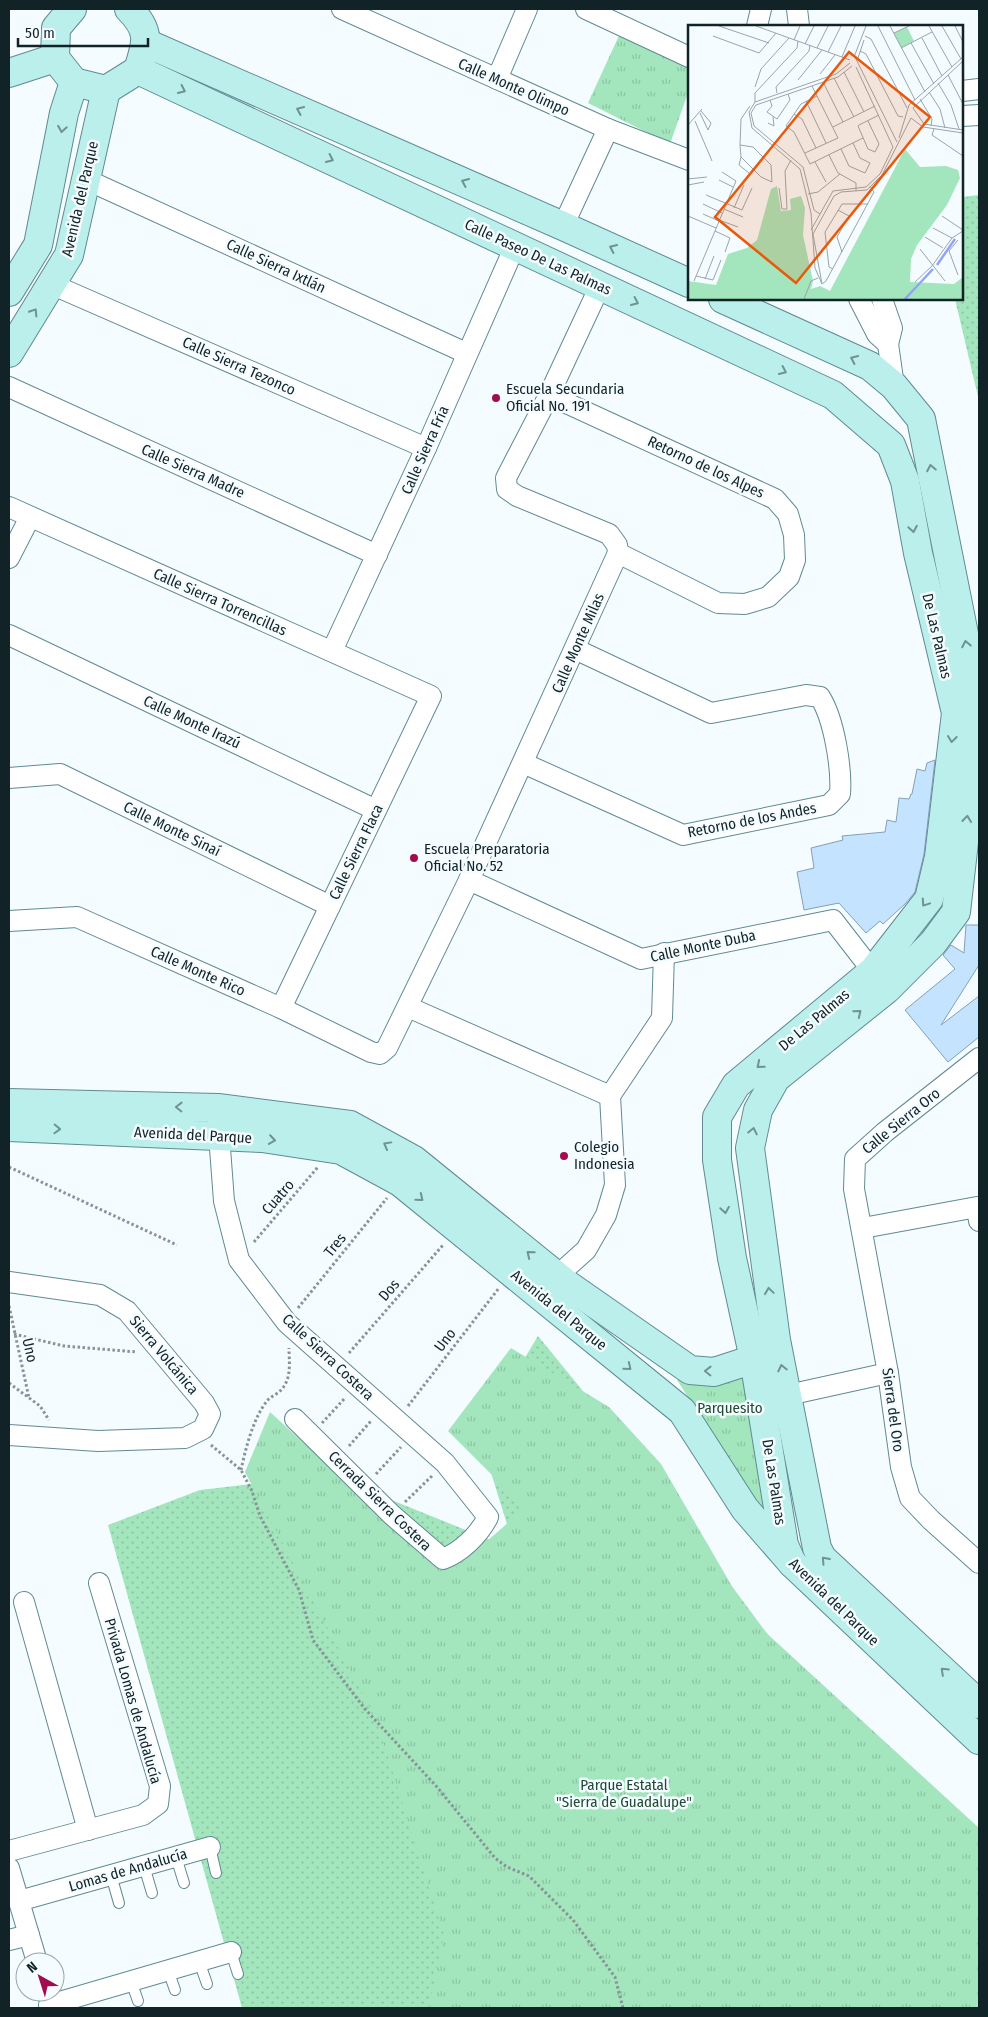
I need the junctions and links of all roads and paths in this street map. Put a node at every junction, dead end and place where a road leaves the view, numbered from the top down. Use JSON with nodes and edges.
{"nodes":[{"id":1,"x":72,"y":9,"type":"edge"},
{"id":2,"x":129,"y":9,"type":"edge"},
{"id":3,"x":342,"y":9,"type":"edge"},
{"id":4,"x":527,"y":9,"type":"edge"},
{"id":5,"x":586,"y":9,"type":"edge"},
{"id":6,"x":761,"y":9,"type":"edge"},
{"id":7,"x":797,"y":9,"type":"edge"},
{"id":8,"x":757,"y":25,"type":"edge"},
{"id":9,"x":799,"y":25,"type":"edge"},
{"id":10,"x":146,"y":43,"type":"junction"},
{"id":11,"x":688,"y":57,"type":"edge"},
{"id":12,"x":56,"y":58,"type":"junction"},
{"id":13,"x":138,"y":70,"type":"junction"},
{"id":14,"x":9,"y":73,"type":"edge"},
{"id":15,"x":497,"y":79,"type":"junction"},
{"id":16,"x":74,"y":82,"type":"junction"},
{"id":17,"x":979,"y":89,"type":"edge"},
{"id":18,"x":106,"y":90,"type":"junction"},
{"id":19,"x":963,"y":91,"type":"edge"},
{"id":20,"x":979,"y":115,"type":"edge"},
{"id":21,"x":963,"y":116,"type":"edge"},
{"id":22,"x":608,"y":129,"type":"junction"},
{"id":23,"x":688,"y":160,"type":"edge"},
{"id":24,"x":85,"y":179,"type":"junction"},
{"id":25,"x":563,"y":226,"type":"junction"},
{"id":26,"x":515,"y":246,"type":"junction"},
{"id":27,"x":688,"y":283,"type":"edge"},
{"id":28,"x":51,"y":284,"type":"junction"},
{"id":29,"x":600,"y":286,"type":"junction"},
{"id":30,"x":9,"y":292,"type":"edge"},
{"id":31,"x":725,"y":300,"type":"edge"},
{"id":32,"x":860,"y":300,"type":"edge"},
{"id":33,"x":882,"y":300,"type":"edge"},
{"id":34,"x":888,"y":344,"type":"junction"},
{"id":35,"x":9,"y":354,"type":"edge"},
{"id":36,"x":466,"y":354,"type":"junction"},
{"id":37,"x":894,"y":386,"type":"junction"},
{"id":38,"x":9,"y":387,"type":"edge"},
{"id":39,"x":549,"y":395,"type":"junction"},
{"id":40,"x":426,"y":448,"type":"junction"},
{"id":41,"x":905,"y":481,"type":"joint"},
{"id":42,"x":9,"y":507,"type":"edge"},
{"id":43,"x":30,"y":517,"type":"junction"},
{"id":44,"x":618,"y":554,"type":"junction"},
{"id":45,"x":377,"y":555,"type":"junction"},
{"id":46,"x":9,"y":558,"type":"edge"},
{"id":47,"x":9,"y":635,"type":"edge"},
{"id":48,"x":576,"y":649,"type":"junction"},
{"id":49,"x":332,"y":651,"type":"junction"},
{"id":50,"x":431,"y":696,"type":"joint"},
{"id":51,"x":973,"y":711,"type":"edge"},
{"id":52,"x":523,"y":763,"type":"junction"},
{"id":53,"x":9,"y":778,"type":"edge"},
{"id":54,"x":376,"y":810,"type":"junction"},
{"id":55,"x":960,"y":865,"type":"edge"},
{"id":56,"x":469,"y":880,"type":"junction"},
{"id":57,"x":330,"y":906,"type":"junction"},
{"id":58,"x":9,"y":921,"type":"edge"},
{"id":59,"x":664,"y":953,"type":"junction"},
{"id":60,"x":880,"y":980,"type":"junction"},
{"id":61,"x":408,"y":1006,"type":"junction"},
{"id":62,"x":280,"y":1008,"type":"junction"},
{"id":63,"x":380,"y":1054,"type":"joint"},
{"id":64,"x":979,"y":1058,"type":"edge"},
{"id":65,"x":610,"y":1096,"type":"junction"},
{"id":66,"x":9,"y":1103,"type":"edge"},
{"id":67,"x":218,"y":1108,"type":"junction"},
{"id":68,"x":9,"y":1128,"type":"edge"},
{"id":69,"x":218,"y":1136,"type":"junction"},
{"id":70,"x":334,"y":1149,"type":"junction"},
{"id":71,"x":9,"y":1167,"type":"edge"},
{"id":72,"x":400,"y":1182,"type":"junction"},
{"id":73,"x":979,"y":1221,"type":"edge"},
{"id":74,"x":458,"y":1228,"type":"junction"},
{"id":75,"x":863,"y":1228,"type":"junction"},
{"id":76,"x":177,"y":1245,"type":"dead end"},
{"id":77,"x":764,"y":1252,"type":"junction"},
{"id":78,"x":732,"y":1258,"type":"junction"},
{"id":79,"x":239,"y":1260,"type":"junction"},
{"id":80,"x":511,"y":1272,"type":"junction"},
{"id":81,"x":9,"y":1282,"type":"edge"},
{"id":82,"x":547,"y":1285,"type":"junction"},
{"id":83,"x":9,"y":1306,"type":"edge"},
{"id":84,"x":289,"y":1325,"type":"junction"},
{"id":85,"x":14,"y":1334,"type":"junction"},
{"id":86,"x":776,"y":1340,"type":"joint"},
{"id":87,"x":157,"y":1348,"type":"junction"},
{"id":88,"x":754,"y":1359,"type":"junction"},
{"id":89,"x":337,"y":1367,"type":"junction"},
{"id":90,"x":888,"y":1373,"type":"junction"},
{"id":91,"x":9,"y":1382,"type":"edge"},
{"id":92,"x":357,"y":1385,"type":"junction"},
{"id":93,"x":788,"y":1395,"type":"junction"},
{"id":94,"x":29,"y":1398,"type":"junction"},
{"id":95,"x":390,"y":1414,"type":"junction"},
{"id":96,"x":295,"y":1418,"type":"dead end"},
{"id":97,"x":199,"y":1431,"type":"junction"},
{"id":98,"x":311,"y":1434,"type":"junction"},
{"id":99,"x":413,"y":1434,"type":"junction"},
{"id":100,"x":9,"y":1435,"type":"edge"},
{"id":101,"x":60,"y":1438,"type":"junction"},
{"id":102,"x":337,"y":1460,"type":"junction"},
{"id":103,"x":445,"y":1463,"type":"junction"},
{"id":104,"x":241,"y":1470,"type":"junction"},
{"id":105,"x":364,"y":1487,"type":"junction"},
{"id":106,"x":392,"y":1515,"type":"junction"},
{"id":107,"x":488,"y":1517,"type":"joint"},
{"id":108,"x":979,"y":1562,"type":"edge"},
{"id":109,"x":792,"y":1563,"type":"junction"},
{"id":110,"x":99,"y":1583,"type":"dead end"},
{"id":111,"x":24,"y":1602,"type":"dead end"},
{"id":112,"x":869,"y":1619,"type":"junction"},
{"id":113,"x":979,"y":1704,"type":"edge"},
{"id":114,"x":979,"y":1740,"type":"edge"},
{"id":115,"x":88,"y":1830,"type":"junction"},
{"id":116,"x":210,"y":1847,"type":"joint"},
{"id":117,"x":9,"y":1851,"type":"edge"},
{"id":118,"x":176,"y":1857,"type":"junction"},
{"id":119,"x":144,"y":1866,"type":"junction"},
{"id":120,"x":9,"y":1868,"type":"edge"},
{"id":121,"x":216,"y":1873,"type":"dead end"},
{"id":122,"x":111,"y":1875,"type":"junction"},
{"id":123,"x":184,"y":1883,"type":"dead end"},
{"id":124,"x":152,"y":1893,"type":"dead end"},
{"id":125,"x":19,"y":1901,"type":"junction"},
{"id":126,"x":119,"y":1903,"type":"dead end"},
{"id":127,"x":29,"y":1935,"type":"junction"},
{"id":128,"x":9,"y":1940,"type":"edge"},
{"id":129,"x":34,"y":1952,"type":"edge"},
{"id":130,"x":231,"y":1952,"type":"joint"},
{"id":131,"x":199,"y":1961,"type":"junction"},
{"id":132,"x":168,"y":1970,"type":"junction"},
{"id":133,"x":238,"y":1974,"type":"dead end"},
{"id":134,"x":131,"y":1981,"type":"junction"},
{"id":135,"x":207,"y":1984,"type":"dead end"},
{"id":136,"x":175,"y":1990,"type":"dead end"},
{"id":137,"x":65,"y":1998,"type":"edge"},
{"id":138,"x":138,"y":2001,"type":"dead end"},
{"id":139,"x":624,"y":2008,"type":"edge"}],
"edges":[{"from":1,"to":12,"type":"street"},
{"from":2,"to":10,"type":"street"},
{"from":3,"to":15,"type":"street","name":"Calle Monte Olimpo"},
{"from":4,"to":15,"type":"street"},
{"from":5,"to":11,"type":"street"},
{"from":6,"to":8,"type":"street"},
{"from":7,"to":9,"type":"street"},
{"from":10,"to":13,"type":"street"},
{"from":25,"to":10,"type":"street","one_way":true},
{"from":12,"to":14,"type":"street"},
{"from":12,"to":16,"type":"street"},
{"from":13,"to":18,"type":"street"},
{"from":13,"to":26,"type":"street","name":"Calle Paseo De Las Palmas","one_way":true},
{"from":15,"to":22,"type":"street","name":"Calle Monte Olimpo"},
{"from":16,"to":18,"type":"street"},
{"from":16,"to":30,"type":"street","name":"Avenida del Parque","one_way":true},
{"from":17,"to":19,"type":"street"},
{"from":18,"to":24,"type":"street","name":"Avenida del Parque"},
{"from":20,"to":21,"type":"street"},
{"from":22,"to":23,"type":"street","name":"Calle Monte Olimpo"},
{"from":22,"to":25,"type":"street"},
{"from":24,"to":28,"type":"street","name":"Avenida del Parque"},
{"from":24,"to":36,"type":"street","name":"Calle Sierra Ixtlán"},
{"from":27,"to":25,"type":"street","one_way":true},
{"from":26,"to":29,"type":"street","name":"Calle Paseo De Las Palmas"},
{"from":26,"to":36,"type":"street","name":"Calle Sierra Fría"},
{"from":35,"to":28,"type":"street","name":"Avenida del Parque","one_way":true},
{"from":28,"to":40,"type":"street","name":"Calle Sierra Tezonco"},
{"from":29,"to":39,"type":"street"},
{"from":29,"to":41,"type":"street","name":"Calle Paseo De Las Palmas","one_way":true},
{"from":37,"to":31,"type":"street","one_way":true},
{"from":32,"to":34,"type":"street"},
{"from":33,"to":34,"type":"street"},
{"from":34,"to":37,"type":"street"},
{"from":36,"to":40,"type":"street","name":"Calle Sierra Fría"},
{"from":51,"to":37,"type":"street","name":"De Las Palmas","one_way":true},
{"from":38,"to":45,"type":"street","name":"Calle Sierra Madre"},
{"from":39,"to":44,"type":"street"},
{"from":39,"to":44,"type":"street","name":"Retorno de los Alpes"},
{"from":40,"to":45,"type":"street","name":"Calle Sierra Fría"},
{"from":41,"to":51,"type":"street","name":"De Las Palmas","one_way":true},
{"from":42,"to":43,"type":"street","name":"Calle Sierra Torrencillas"},
{"from":43,"to":46,"type":"street"},
{"from":43,"to":49,"type":"street","name":"Calle Sierra Torrencillas"},
{"from":44,"to":48,"type":"street","name":"Calle Monte Milas"},
{"from":45,"to":49,"type":"street","name":"Calle Sierra Fría"},
{"from":47,"to":54,"type":"street","name":"Calle Monte Irazú"},
{"from":48,"to":52,"type":"street","name":"Calle Monte Milas"},
{"from":48,"to":52,"type":"street","name":"Retorno de los Andes"},
{"from":49,"to":50,"type":"street","name":"Calle Sierra Torrencillas"},
{"from":50,"to":54,"type":"street","name":"Calle Sierra Flaca"},
{"from":51,"to":55,"type":"street","name":"De Las Palmas"},
{"from":52,"to":56,"type":"street","name":"Calle Monte Milas"},
{"from":53,"to":57,"type":"street","name":"Calle Monte Sinaí"},
{"from":54,"to":57,"type":"street","name":"Calle Sierra Flaca"},
{"from":55,"to":60,"type":"street","name":"De Las Palmas"},
{"from":56,"to":59,"type":"street","name":"Calle Monte Duba"},
{"from":56,"to":61,"type":"street","name":"Calle Monte Milas"},
{"from":57,"to":62,"type":"street","name":"Calle Sierra Flaca"},
{"from":58,"to":62,"type":"street","name":"Calle Monte Rico"},
{"from":59,"to":60,"type":"street","name":"Calle Monte Duba"},
{"from":59,"to":65,"type":"street"},
{"from":77,"to":60,"type":"street","name":"De Las Palmas","one_way":true},
{"from":60,"to":78,"type":"street","name":"De Las Palmas","one_way":true},
{"from":61,"to":63,"type":"street","name":"Calle Monte Milas"},
{"from":61,"to":65,"type":"street"},
{"from":62,"to":63,"type":"street","name":"Calle Monte Rico"},
{"from":64,"to":75,"type":"street","name":"Calle Sierra Oro"},
{"from":65,"to":82,"type":"street"},
{"from":67,"to":66,"type":"street","name":"Avenida del Parque","one_way":true},
{"from":67,"to":69,"type":"street","name":"Calle Sierra Costera"},
{"from":82,"to":67,"type":"street","name":"Avenida del Parque","one_way":true},
{"from":68,"to":69,"type":"street","name":"Avenida del Parque","one_way":true},
{"from":69,"to":70,"type":"street","name":"Avenida del Parque","one_way":true},
{"from":69,"to":79,"type":"street","name":"Calle Sierra Costera"},
{"from":70,"to":72,"type":"street","name":"Avenida del Parque"},
{"from":70,"to":79,"type":"path","name":"Cuatro"},
{"from":71,"to":76,"type":"path"},
{"from":72,"to":74,"type":"street","name":"Avenida del Parque","one_way":true},
{"from":72,"to":84,"type":"path","name":"Tres"},
{"from":73,"to":75,"type":"street"},
{"from":74,"to":80,"type":"street","name":"Avenida del Parque"},
{"from":74,"to":89,"type":"path","name":"Dos"},
{"from":75,"to":90,"type":"street","name":"Sierra del Oro"},
{"from":77,"to":78,"type":"street"},
{"from":86,"to":77,"type":"street","name":"De Las Palmas","one_way":true},
{"from":78,"to":88,"type":"street","name":"De Las Palmas"},
{"from":79,"to":84,"type":"street","name":"Calle Sierra Costera"},
{"from":80,"to":82,"type":"street","name":"Avenida del Parque"},
{"from":80,"to":95,"type":"path","name":"Uno"},
{"from":81,"to":87,"type":"street","name":"Sierra Volcánica"},
{"from":88,"to":82,"type":"street","name":"Avenida del Parque","one_way":true},
{"from":82,"to":109,"type":"street","name":"Avenida del Parque","one_way":true},
{"from":83,"to":85,"type":"path","name":"Uno"},
{"from":84,"to":89,"type":"street","name":"Calle Sierra Costera"},
{"from":84,"to":104,"type":"path"},
{"from":85,"to":87,"type":"path"},
{"from":85,"to":94,"type":"path","name":"Uno"},
{"from":93,"to":86,"type":"street","name":"Avenida del Parque","one_way":true},
{"from":87,"to":97,"type":"street","name":"Sierra Volcánica"},
{"from":88,"to":109,"type":"street","name":"De Las Palmas"},
{"from":89,"to":92,"type":"street","name":"Calle Sierra Costera"},
{"from":90,"to":93,"type":"street"},
{"from":90,"to":108,"type":"street","name":"Sierra del Oro"},
{"from":91,"to":94,"type":"path"},
{"from":92,"to":95,"type":"street","name":"Calle Sierra Costera"},
{"from":92,"to":98,"type":"path"},
{"from":112,"to":93,"type":"street","name":"Avenida del Parque","one_way":true},
{"from":94,"to":101,"type":"path"},
{"from":95,"to":99,"type":"street","name":"Calle Sierra Costera"},
{"from":95,"to":102,"type":"path","name":"Uno"},
{"from":96,"to":98,"type":"street","name":"Cerrada Sierra Costera"},
{"from":97,"to":101,"type":"street"},
{"from":97,"to":104,"type":"path"},
{"from":98,"to":102,"type":"street","name":"Cerrada Sierra Costera"},
{"from":99,"to":103,"type":"street","name":"Calle Sierra Costera"},
{"from":99,"to":105,"type":"path"},
{"from":100,"to":101,"type":"street"},
{"from":102,"to":105,"type":"street","name":"Cerrada Sierra Costera"},
{"from":103,"to":106,"type":"path"},
{"from":103,"to":107,"type":"street","name":"Calle Sierra Costera"},
{"from":104,"to":139,"type":"path"},
{"from":105,"to":106,"type":"street","name":"Cerrada Sierra Costera"},
{"from":106,"to":107,"type":"street","name":"Cerrada Sierra Costera"},
{"from":109,"to":112,"type":"street","name":"Avenida del Parque"},
{"from":110,"to":115,"type":"street","name":"Privada Lomas de Andalucía"},
{"from":111,"to":115,"type":"street"},
{"from":113,"to":112,"type":"street","name":"Avenida del Parque","one_way":true},
{"from":112,"to":114,"type":"street","name":"Avenida del Parque"},
{"from":115,"to":117,"type":"street","name":"Privada Lomas de Andalucía"},
{"from":116,"to":118,"type":"street","name":"Lomas de Andalucía"},
{"from":116,"to":121,"type":"lane","name":"Lomas de Andalucía"},
{"from":118,"to":119,"type":"street","name":"Lomas de Andalucía"},
{"from":118,"to":123,"type":"lane"},
{"from":119,"to":122,"type":"street","name":"Lomas de Andalucía"},
{"from":119,"to":124,"type":"lane"},
{"from":120,"to":125,"type":"street"},
{"from":122,"to":125,"type":"street","name":"Lomas de Andalucía"},
{"from":122,"to":126,"type":"lane"},
{"from":125,"to":127,"type":"street"},
{"from":127,"to":128,"type":"street"},
{"from":127,"to":129,"type":"street"},
{"from":130,"to":131,"type":"street"},
{"from":130,"to":133,"type":"lane"},
{"from":131,"to":132,"type":"street"},
{"from":131,"to":135,"type":"lane"},
{"from":132,"to":134,"type":"street"},
{"from":132,"to":136,"type":"lane"},
{"from":134,"to":137,"type":"street"},
{"from":134,"to":138,"type":"lane"}]}
